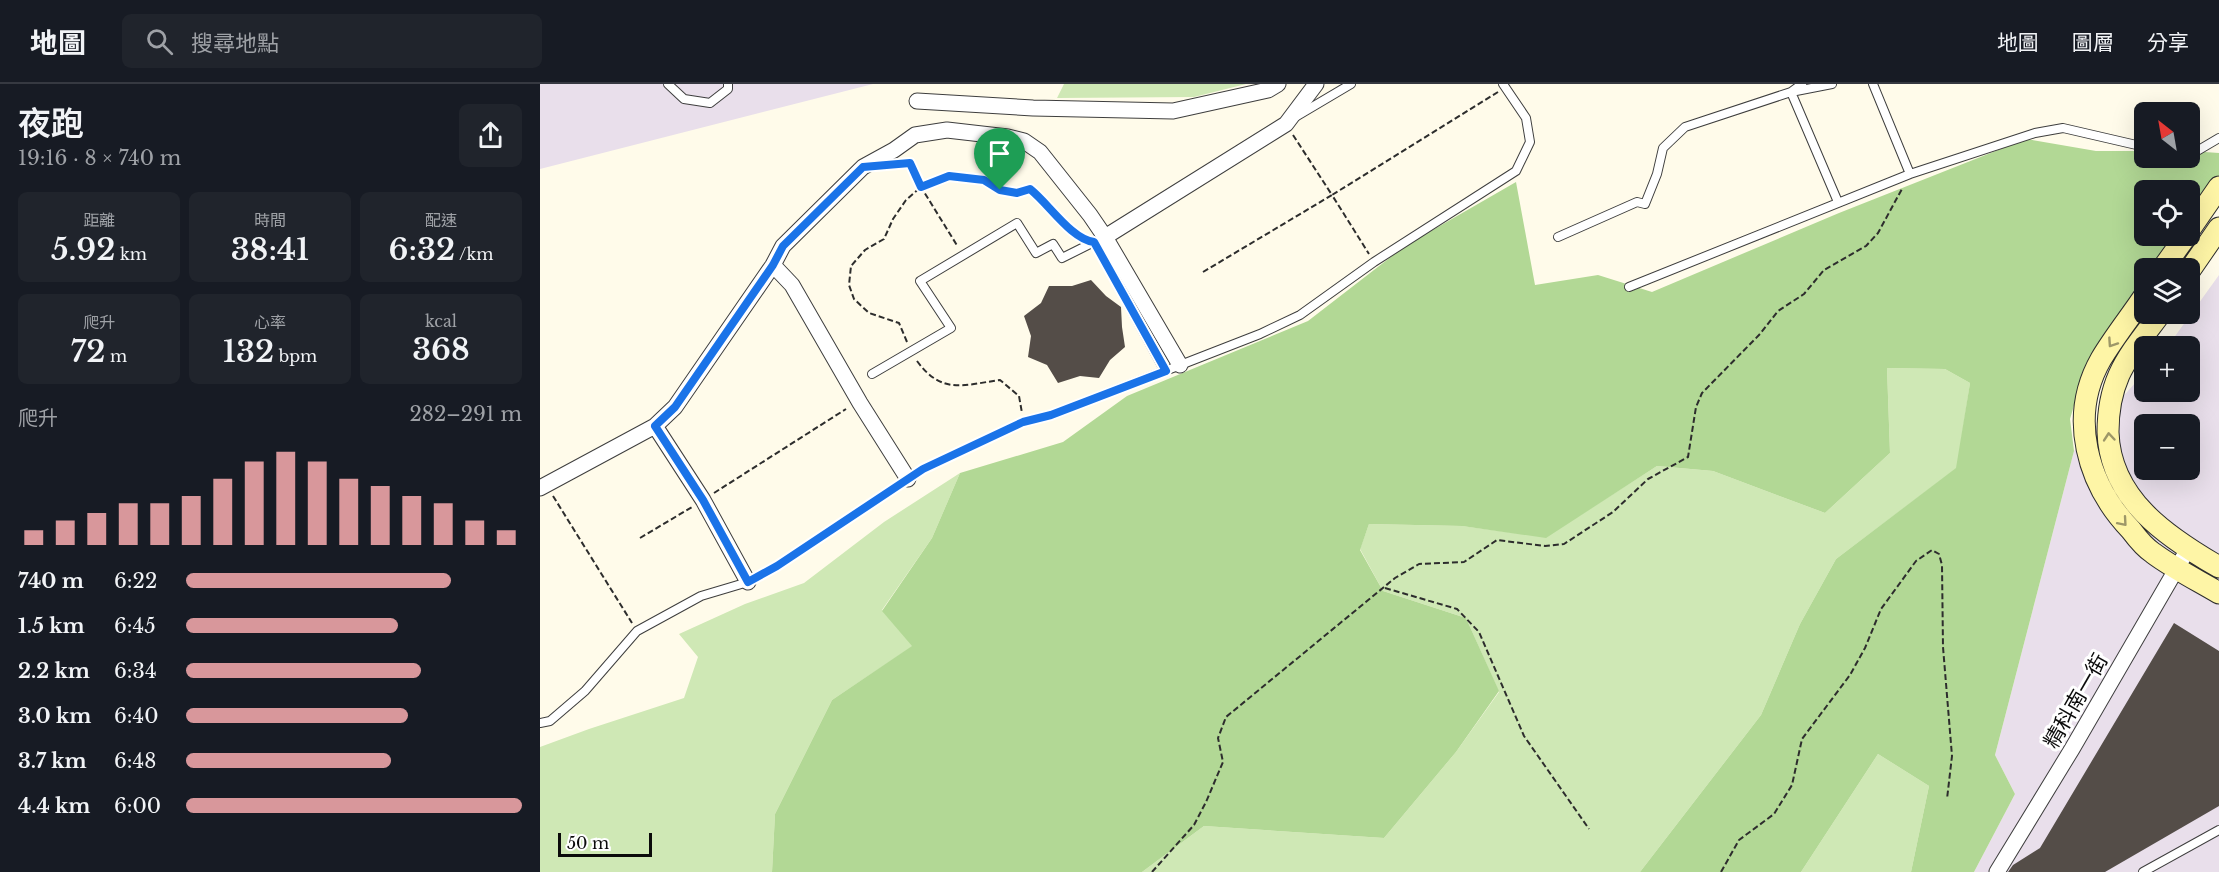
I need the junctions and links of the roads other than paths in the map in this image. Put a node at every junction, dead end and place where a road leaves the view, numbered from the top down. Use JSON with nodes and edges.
{"nodes":[{"id":1,"x":668,"y":84,"type":"edge"},
{"id":2,"x":728,"y":84,"type":"edge"},
{"id":3,"x":1278,"y":84,"type":"edge"},
{"id":4,"x":1316,"y":84,"type":"edge"},
{"id":5,"x":1351,"y":84,"type":"edge"},
{"id":6,"x":1802,"y":84,"type":"edge"},
{"id":7,"x":1832,"y":84,"type":"edge"},
{"id":8,"x":1873,"y":84,"type":"edge"},
{"id":9,"x":1504,"y":86,"type":"edge"},
{"id":10,"x":1791,"y":92,"type":"junction"},
{"id":11,"x":917,"y":101,"type":"dead end"},
{"id":12,"x":1286,"y":124,"type":"junction"},
{"id":13,"x":2219,"y":138,"type":"edge"},
{"id":14,"x":2134,"y":144,"type":"edge"},
{"id":15,"x":2200,"y":149,"type":"edge"},
{"id":16,"x":1910,"y":174,"type":"junction"},
{"id":17,"x":2219,"y":187,"type":"edge"},
{"id":18,"x":1838,"y":202,"type":"junction"},
{"id":19,"x":2200,"y":215,"type":"edge"},
{"id":20,"x":2219,"y":228,"type":"edge"},
{"id":21,"x":1558,"y":237,"type":"dead end"},
{"id":22,"x":1100,"y":239,"type":"junction"},
{"id":23,"x":2198,"y":258,"type":"edge"},
{"id":24,"x":773,"y":265,"type":"junction"},
{"id":25,"x":1629,"y":287,"type":"dead end"},
{"id":26,"x":2134,"y":311,"type":"edge"},
{"id":27,"x":2153,"y":324,"type":"edge"},
{"id":28,"x":1180,"y":365,"type":"junction"},
{"id":29,"x":1166,"y":371,"type":"junction"},
{"id":30,"x":872,"y":374,"type":"dead end"},
{"id":31,"x":655,"y":426,"type":"junction"},
{"id":32,"x":908,"y":478,"type":"junction"},
{"id":33,"x":543,"y":487,"type":"edge"},
{"id":34,"x":2188,"y":549,"type":"junction"},
{"id":35,"x":2219,"y":567,"type":"edge"},
{"id":36,"x":2177,"y":568,"type":"junction"},
{"id":37,"x":748,"y":582,"type":"junction"},
{"id":38,"x":2219,"y":593,"type":"edge"},
{"id":39,"x":540,"y":723,"type":"edge"},
{"id":40,"x":2219,"y":830,"type":"edge"},
{"id":41,"x":1997,"y":872,"type":"edge"},
{"id":42,"x":2143,"y":872,"type":"edge"}],
"edges":[{"from":1,"to":2,"type":"lane"},
{"from":3,"to":11,"type":"street"},
{"from":4,"to":12,"type":"street"},
{"from":5,"to":12,"type":"lane"},
{"from":6,"to":10,"type":"lane"},
{"from":7,"to":10,"type":"lane"},
{"from":8,"to":16,"type":"lane"},
{"from":9,"to":28,"type":"lane"},
{"from":10,"to":18,"type":"lane"},
{"from":10,"to":21,"type":"lane"},
{"from":12,"to":22,"type":"street"},
{"from":13,"to":15,"type":"lane"},
{"from":14,"to":16,"type":"lane"},
{"from":16,"to":18,"type":"lane"},
{"from":17,"to":19,"type":"street"},
{"from":18,"to":25,"type":"lane"},
{"from":20,"to":23,"type":"street"},
{"from":22,"to":24,"type":"street"},
{"from":22,"to":28,"type":"street"},
{"from":22,"to":29,"type":"lane"},
{"from":22,"to":30,"type":"lane"},
{"from":24,"to":31,"type":"street"},
{"from":24,"to":32,"type":"street"},
{"from":26,"to":36,"type":"street","one_way":true},
{"from":34,"to":27,"type":"street","one_way":true},
{"from":28,"to":29,"type":"lane"},
{"from":29,"to":32,"type":"lane"},
{"from":31,"to":33,"type":"street"},
{"from":31,"to":37,"type":"street"},
{"from":32,"to":37,"type":"lane"},
{"from":34,"to":35,"type":"street"},
{"from":34,"to":36,"type":"street","name":"精科南一街"},
{"from":36,"to":38,"type":"street"},
{"from":36,"to":41,"type":"street","name":"精科南一街"},
{"from":37,"to":39,"type":"lane"},
{"from":40,"to":42,"type":"lane"}]}
